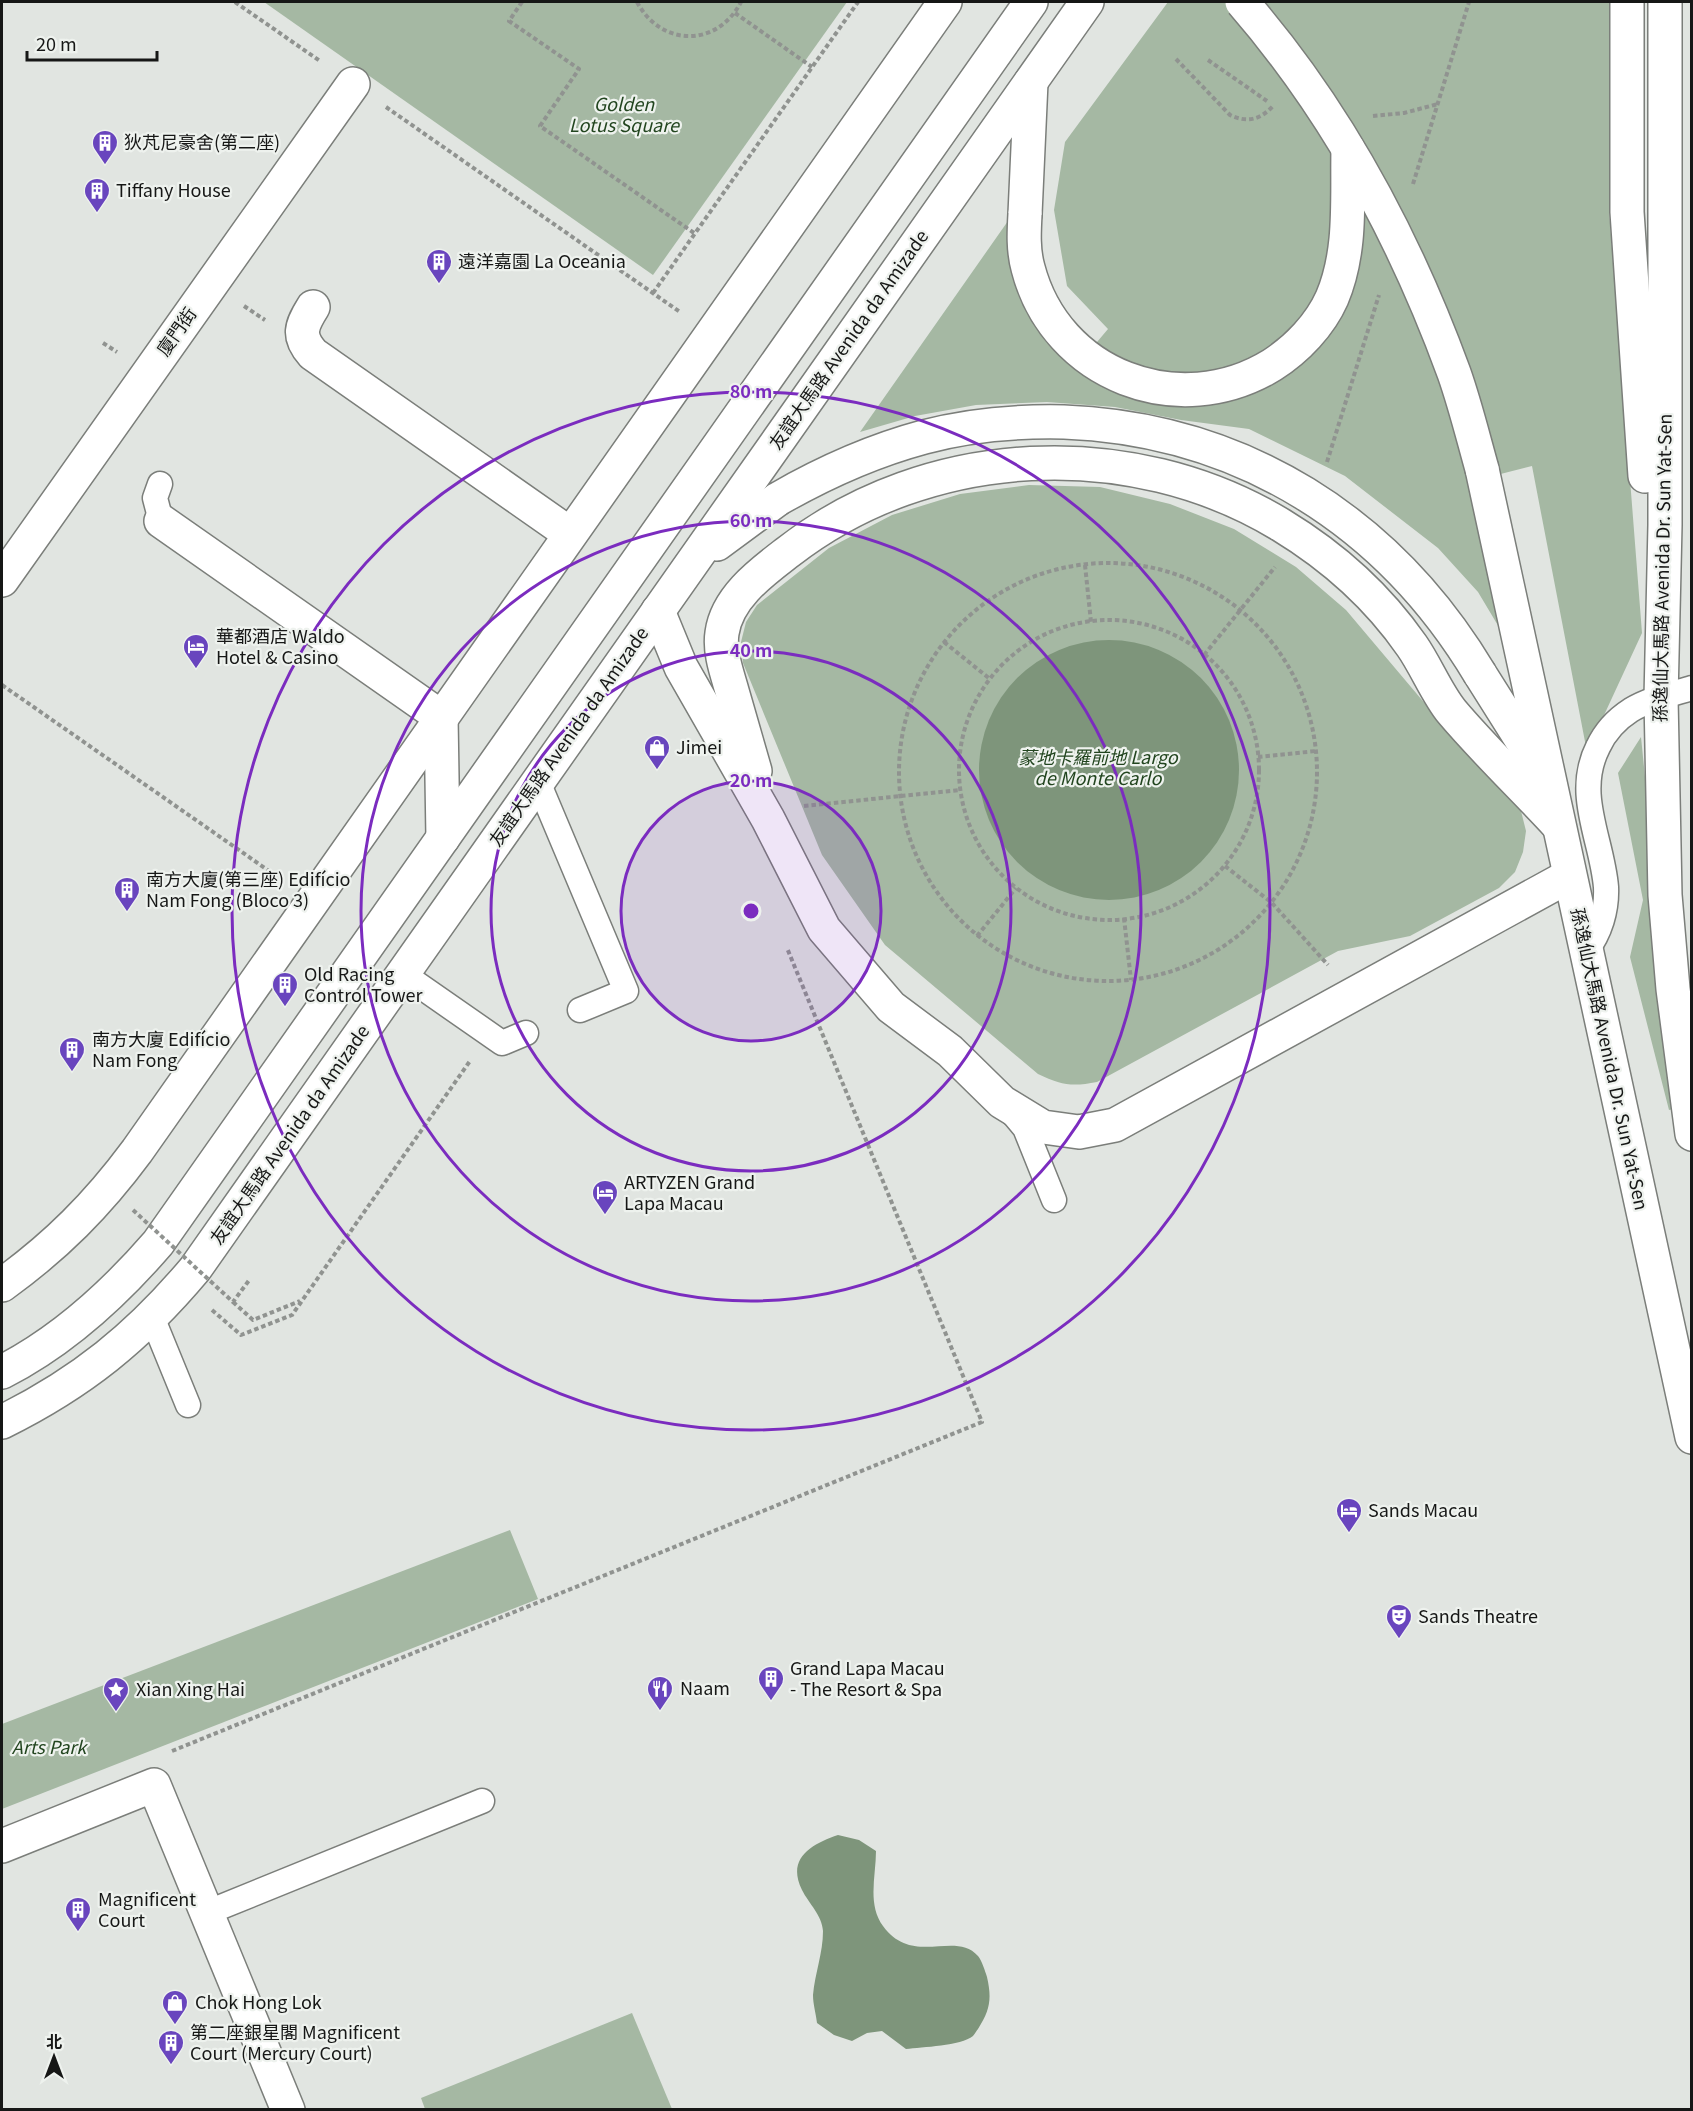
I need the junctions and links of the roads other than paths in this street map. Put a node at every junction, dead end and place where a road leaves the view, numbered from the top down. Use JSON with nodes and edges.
{"nodes":[{"id":1,"x":945,"y":2,"type":"edge"},
{"id":2,"x":1031,"y":2,"type":"edge"},
{"id":3,"x":1087,"y":2,"type":"edge"},
{"id":4,"x":1242,"y":2,"type":"edge"},
{"id":5,"x":1627,"y":2,"type":"edge"},
{"id":6,"x":1665,"y":2,"type":"edge"},
{"id":7,"x":1030,"y":82,"type":"junction"},
{"id":8,"x":353,"y":84,"type":"road end"},
{"id":9,"x":1348,"y":149,"type":"junction"},
{"id":10,"x":313,"y":307,"type":"dead end"},
{"id":11,"x":160,"y":484,"type":"dead end"},
{"id":12,"x":161,"y":521,"type":"joint"},
{"id":13,"x":570,"y":534,"type":"junction"},
{"id":14,"x":692,"y":563,"type":"junction"},
{"id":15,"x":2,"y":580,"type":"edge"},
{"id":16,"x":658,"y":611,"type":"junction"},
{"id":17,"x":263,"y":616,"type":"dead end"},
{"id":18,"x":298,"y":617,"type":"junction"},
{"id":19,"x":1692,"y":687,"type":"edge"},
{"id":20,"x":1660,"y":698,"type":"junction"},
{"id":21,"x":441,"y":717,"type":"junction"},
{"id":22,"x":538,"y":782,"type":"junction"},
{"id":23,"x":1550,"y":785,"type":"junction"},
{"id":24,"x":768,"y":819,"type":"junction"},
{"id":25,"x":1558,"y":825,"type":"junction"},
{"id":26,"x":443,"y":838,"type":"junction"},
{"id":27,"x":1569,"y":876,"type":"junction"},
{"id":28,"x":1586,"y":951,"type":"junction"},
{"id":29,"x":403,"y":975,"type":"junction"},
{"id":30,"x":580,"y":1010,"type":"dead end"},
{"id":31,"x":526,"y":1033,"type":"dead end"},
{"id":32,"x":1002,"y":1102,"type":"junction"},
{"id":33,"x":1692,"y":1134,"type":"edge"},
{"id":34,"x":1054,"y":1200,"type":"dead end"},
{"id":35,"x":2,"y":1285,"type":"edge"},
{"id":36,"x":152,"y":1317,"type":"junction"},
{"id":37,"x":2,"y":1372,"type":"edge"},
{"id":38,"x":188,"y":1405,"type":"dead end"},
{"id":39,"x":2,"y":1422,"type":"edge"},
{"id":40,"x":1692,"y":1437,"type":"edge"},
{"id":41,"x":482,"y":1801,"type":"dead end"},
{"id":42,"x":2,"y":1846,"type":"edge"},
{"id":43,"x":206,"y":1913,"type":"junction"},
{"id":44,"x":288,"y":2109,"type":"edge"}],
"edges":[{"from":1,"to":13,"type":"main road"},
{"from":2,"to":26,"type":"main road"},
{"from":3,"to":7,"type":"main road","name":"友誼大馬路 Avenida da Amizade"},
{"from":4,"to":9,"type":"main road","name":"孫逸仙大馬路 Avenida Dr. Sun Yat-Sen","bridge":true},
{"from":5,"to":20,"type":"main road"},
{"from":6,"to":20,"type":"main road","name":"孫逸仙大馬路 Avenida Dr. Sun Yat-Sen"},
{"from":7,"to":9,"type":"main road","bridge":true},
{"from":7,"to":14,"type":"main road","name":"友誼大馬路 Avenida da Amizade"},
{"from":8,"to":15,"type":"main road","name":"廈門街"},
{"from":9,"to":23,"type":"main road","name":"孫逸仙大馬路 Avenida Dr. Sun Yat-Sen","bridge":true},
{"from":10,"to":13,"type":"main road"},
{"from":11,"to":12,"type":"lane"},
{"from":12,"to":18,"type":"main road"},
{"from":13,"to":21,"type":"main road"},
{"from":14,"to":16,"type":"main road","name":"友誼大馬路 Avenida da Amizade"},
{"from":14,"to":23,"type":"main road","bridge":true},
{"from":16,"to":22,"type":"main road","name":"友誼大馬路 Avenida da Amizade"},
{"from":16,"to":24,"type":"main road"},
{"from":17,"to":18,"type":"lane"},
{"from":18,"to":21,"type":"main road"},
{"from":19,"to":20,"type":"lane"},
{"from":20,"to":28,"type":"lane"},
{"from":20,"to":33,"type":"main road","name":"孫逸仙大馬路 Avenida Dr. Sun Yat-Sen"},
{"from":21,"to":26,"type":"main road"},
{"from":21,"to":35,"type":"main road"},
{"from":22,"to":29,"type":"main road","name":"友誼大馬路 Avenida da Amizade"},
{"from":22,"to":30,"type":"lane"},
{"from":23,"to":25,"type":"main road","name":"孫逸仙大馬路 Avenida Dr. Sun Yat-Sen"},
{"from":24,"to":25,"type":"main road"},
{"from":24,"to":32,"type":"main road"},
{"from":25,"to":27,"type":"main road","name":"孫逸仙大馬路 Avenida Dr. Sun Yat-Sen"},
{"from":26,"to":37,"type":"main road"},
{"from":27,"to":28,"type":"main road","name":"孫逸仙大馬路 Avenida Dr. Sun Yat-Sen"},
{"from":27,"to":32,"type":"main road"},
{"from":28,"to":40,"type":"main road","name":"孫逸仙大馬路 Avenida Dr. Sun Yat-Sen"},
{"from":29,"to":31,"type":"lane"},
{"from":29,"to":36,"type":"main road","name":"友誼大馬路 Avenida da Amizade"},
{"from":32,"to":34,"type":"lane"},
{"from":36,"to":38,"type":"lane"},
{"from":36,"to":39,"type":"main road","name":"友誼大馬路 Avenida da Amizade"},
{"from":41,"to":43,"type":"lane"},
{"from":42,"to":43,"type":"main road"},
{"from":43,"to":44,"type":"main road"}]}
